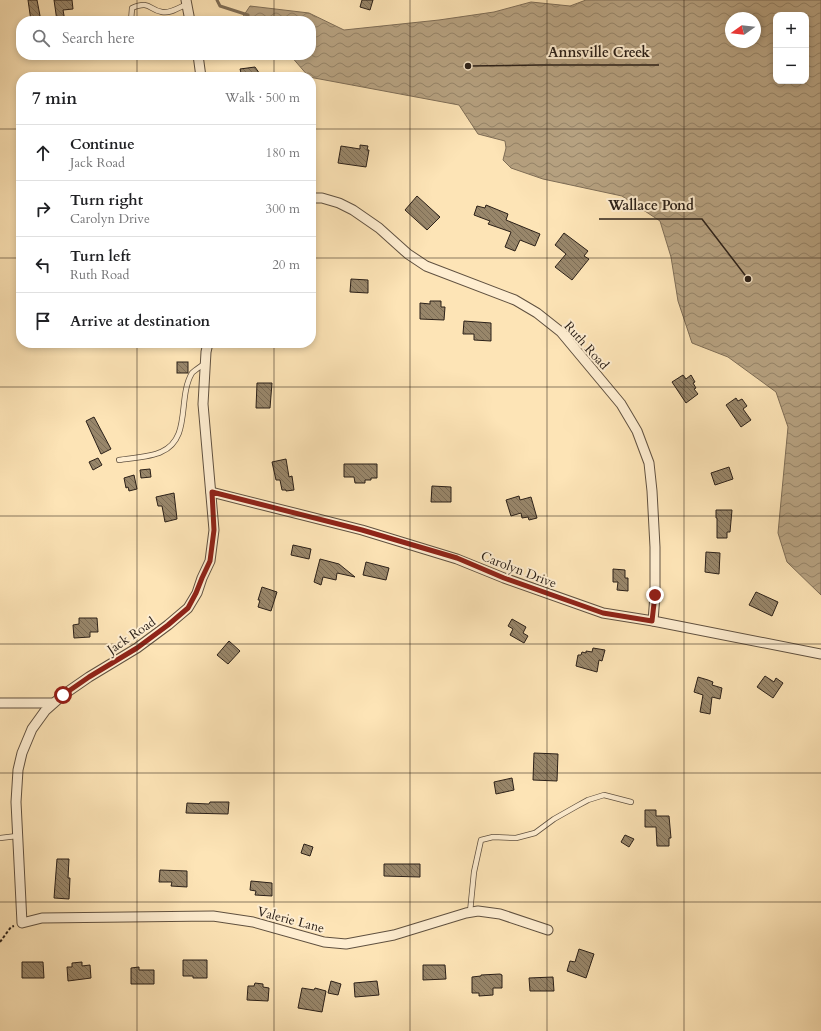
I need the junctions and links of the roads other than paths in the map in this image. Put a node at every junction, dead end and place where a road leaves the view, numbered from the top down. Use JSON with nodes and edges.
{"nodes":[{"id":1,"x":186,"y":2,"type":"edge"},
{"id":2,"x":131,"y":16,"type":"edge"},
{"id":3,"x":189,"y":16,"type":"edge"},
{"id":4,"x":199,"y":60,"type":"edge"},
{"id":5,"x":200,"y":72,"type":"edge"},
{"id":6,"x":316,"y":198,"type":"edge"},
{"id":7,"x":208,"y":348,"type":"edge"},
{"id":8,"x":206,"y":363,"type":"junction"},
{"id":9,"x":119,"y":460,"type":"dead end"},
{"id":10,"x":212,"y":492,"type":"junction"},
{"id":11,"x":652,"y":621,"type":"junction"},
{"id":12,"x":821,"y":654,"type":"edge"},
{"id":13,"x":0,"y":703,"type":"edge"},
{"id":14,"x":53,"y":704,"type":"junction"},
{"id":15,"x":631,"y":802,"type":"dead end"},
{"id":16,"x":17,"y":836,"type":"junction"},
{"id":17,"x":0,"y":838,"type":"edge"},
{"id":18,"x":470,"y":912,"type":"junction"},
{"id":19,"x":22,"y":923,"type":"joint"},
{"id":20,"x":548,"y":930,"type":"dead end"}],
"edges":[{"from":1,"to":2,"type":"lane"},
{"from":1,"to":3,"type":"street"},
{"from":4,"to":5,"type":"street"},
{"from":6,"to":11,"type":"street","name":"Ruth Road"},
{"from":7,"to":8,"type":"street","name":"Jack Road"},
{"from":8,"to":9,"type":"lane"},
{"from":8,"to":10,"type":"street","name":"Jack Road"},
{"from":10,"to":11,"type":"street","name":"Carolyn Drive"},
{"from":10,"to":14,"type":"street","name":"Jack Road"},
{"from":11,"to":12,"type":"street","name":"Carolyn Drive"},
{"from":13,"to":14,"type":"street"},
{"from":14,"to":16,"type":"street","name":"Jack Road"},
{"from":15,"to":18,"type":"lane"},
{"from":16,"to":17,"type":"lane"},
{"from":16,"to":19,"type":"street","name":"Jack Road"},
{"from":18,"to":19,"type":"street","name":"Valerie Lane"},
{"from":18,"to":20,"type":"street","name":"Valerie Lane"}]}
